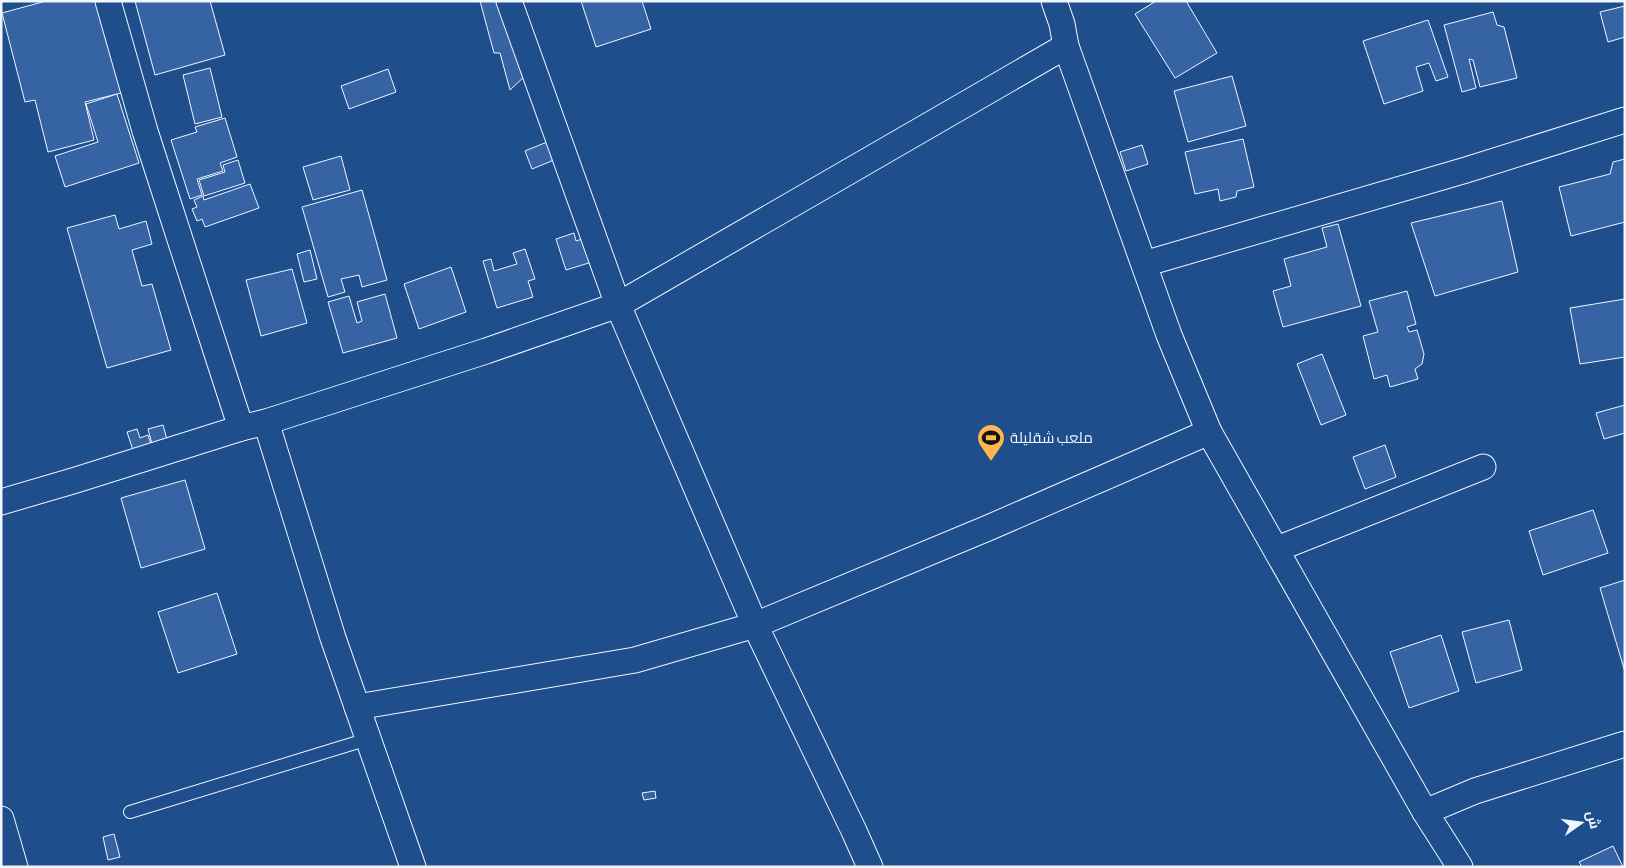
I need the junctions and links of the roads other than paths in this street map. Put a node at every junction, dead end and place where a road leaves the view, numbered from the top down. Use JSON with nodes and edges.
{"nodes":[{"id":1,"x":108,"y":1,"type":"edge"},
{"id":2,"x":508,"y":1,"type":"edge"},
{"id":3,"x":1058,"y":2,"type":"edge"},
{"id":4,"x":1066,"y":46,"type":"junction"},
{"id":5,"x":1625,"y":120,"type":"edge"},
{"id":6,"x":1144,"y":264,"type":"junction"},
{"id":7,"x":618,"y":305,"type":"junction"},
{"id":8,"x":266,"y":422,"type":"junction"},
{"id":9,"x":241,"y":428,"type":"junction"},
{"id":10,"x":1209,"y":432,"type":"junction"},
{"id":11,"x":1483,"y":466,"type":"dead end"},
{"id":12,"x":1,"y":502,"type":"edge"},
{"id":13,"x":1277,"y":549,"type":"junction"},
{"id":14,"x":755,"y":625,"type":"junction"},
{"id":15,"x":357,"y":707,"type":"junction"},
{"id":16,"x":368,"y":739,"type":"junction"},
{"id":17,"x":1625,"y":744,"type":"edge"},
{"id":18,"x":130,"y":812,"type":"dead end"},
{"id":19,"x":1425,"y":812,"type":"junction"},
{"id":20,"x":1,"y":819,"type":"edge"},
{"id":21,"x":15,"y":867,"type":"edge"},
{"id":22,"x":413,"y":867,"type":"edge"},
{"id":23,"x":870,"y":867,"type":"edge"},
{"id":24,"x":1460,"y":867,"type":"edge"}],
"edges":[{"from":1,"to":9,"type":"street"},
{"from":2,"to":7,"type":"street"},
{"from":3,"to":4,"type":"street"},
{"from":4,"to":6,"type":"street"},
{"from":4,"to":7,"type":"street"},
{"from":5,"to":6,"type":"street"},
{"from":6,"to":10,"type":"street"},
{"from":7,"to":8,"type":"street"},
{"from":7,"to":14,"type":"street"},
{"from":8,"to":9,"type":"street"},
{"from":8,"to":15,"type":"street"},
{"from":9,"to":12,"type":"street"},
{"from":10,"to":13,"type":"street"},
{"from":10,"to":14,"type":"street"},
{"from":11,"to":13,"type":"street"},
{"from":13,"to":19,"type":"street"},
{"from":14,"to":15,"type":"street"},
{"from":14,"to":23,"type":"street"},
{"from":15,"to":16,"type":"street"},
{"from":16,"to":18,"type":"lane"},
{"from":16,"to":22,"type":"street"},
{"from":17,"to":19,"type":"street"},
{"from":19,"to":24,"type":"street"},
{"from":20,"to":21,"type":"street"}]}
